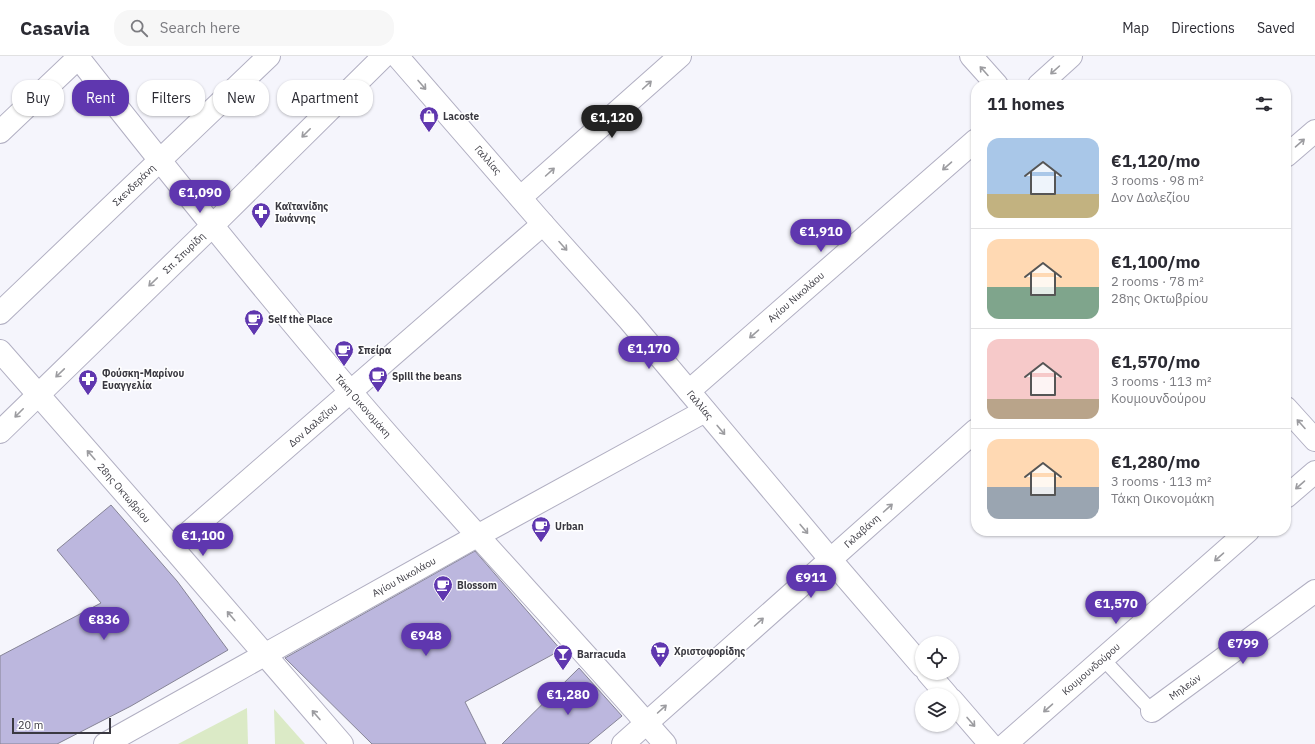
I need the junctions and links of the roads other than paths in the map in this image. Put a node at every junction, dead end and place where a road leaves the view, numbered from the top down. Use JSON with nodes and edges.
{"nodes":[{"id":1,"x":78,"y":56,"type":"edge"},
{"id":2,"x":269,"y":56,"type":"edge"},
{"id":3,"x":384,"y":56,"type":"edge"},
{"id":4,"x":396,"y":56,"type":"edge"},
{"id":5,"x":680,"y":56,"type":"edge"},
{"id":6,"x":971,"y":56,"type":"edge"},
{"id":7,"x":1071,"y":56,"type":"edge"},
{"id":8,"x":993,"y":80,"type":"edge"},
{"id":9,"x":1045,"y":80,"type":"edge"},
{"id":10,"x":1315,"y":130,"type":"edge"},
{"id":11,"x":0,"y":132,"type":"edge"},
{"id":12,"x":971,"y":144,"type":"edge"},
{"id":13,"x":1291,"y":152,"type":"edge"},
{"id":14,"x":160,"y":160,"type":"junction"},
{"id":15,"x":521,"y":197,"type":"junction"},
{"id":16,"x":543,"y":224,"type":"junction"},
{"id":17,"x":212,"y":226,"type":"junction"},
{"id":18,"x":0,"y":313,"type":"edge"},
{"id":19,"x":0,"y":351,"type":"edge"},
{"id":20,"x":689,"y":391,"type":"junction"},
{"id":21,"x":350,"y":392,"type":"junction"},
{"id":22,"x":38,"y":394,"type":"junction"},
{"id":23,"x":705,"y":411,"type":"junction"},
{"id":24,"x":1291,"y":414,"type":"edge"},
{"id":25,"x":0,"y":432,"type":"edge"},
{"id":26,"x":971,"y":434,"type":"edge"},
{"id":27,"x":1315,"y":440,"type":"edge"},
{"id":28,"x":1315,"y":472,"type":"edge"},
{"id":29,"x":1291,"y":494,"type":"edge"},
{"id":30,"x":477,"y":536,"type":"junction"},
{"id":31,"x":1242,"y":536,"type":"edge"},
{"id":32,"x":172,"y":547,"type":"junction"},
{"id":33,"x":830,"y":559,"type":"junction"},
{"id":34,"x":1315,"y":591,"type":"edge"},
{"id":35,"x":264,"y":655,"type":"junction"},
{"id":36,"x":915,"y":658,"type":"edge"},
{"id":37,"x":1103,"y":659,"type":"junction"},
{"id":38,"x":934,"y":680,"type":"edge"},
{"id":39,"x":941,"y":688,"type":"edge"},
{"id":40,"x":959,"y":708,"type":"edge"},
{"id":41,"x":1152,"y":711,"type":"joint"},
{"id":42,"x":646,"y":723,"type":"junction"},
{"id":43,"x":105,"y":744,"type":"edge"},
{"id":44,"x":342,"y":744,"type":"edge"},
{"id":45,"x":623,"y":744,"type":"edge"},
{"id":46,"x":665,"y":744,"type":"edge"},
{"id":47,"x":990,"y":744,"type":"edge"},
{"id":48,"x":1006,"y":744,"type":"edge"}],
"edges":[{"from":1,"to":11,"type":"street"},
{"from":1,"to":14,"type":"street","name":"Τάκη Οικονομάκη"},
{"from":2,"to":14,"type":"street","name":"Σκενδεράνη"},
{"from":3,"to":17,"type":"street","name":"Σπ. Σπυρίδη","one_way":true},
{"from":4,"to":15,"type":"street","name":"Γαλλίας","one_way":true},
{"from":15,"to":5,"type":"street","one_way":true},
{"from":8,"to":6,"type":"street","one_way":true},
{"from":7,"to":9,"type":"street","one_way":true},
{"from":13,"to":10,"type":"street","one_way":true},
{"from":12,"to":20,"type":"street","name":"Αγίου Νικολάου","one_way":true},
{"from":14,"to":17,"type":"street","name":"Τάκη Οικονομάκη"},
{"from":14,"to":18,"type":"street","name":"Σκενδεράνη"},
{"from":15,"to":16,"type":"street","name":"Γαλλίας"},
{"from":16,"to":20,"type":"street","name":"Γαλλίας","one_way":true},
{"from":16,"to":21,"type":"street","name":"Δον Δαλεζίου"},
{"from":17,"to":21,"type":"street","name":"Τάκη Οικονομάκη"},
{"from":17,"to":22,"type":"street","name":"Σπ. Σπυρίδη","one_way":true},
{"from":19,"to":22,"type":"street","name":"28ης Οκτωβρίου"},
{"from":20,"to":23,"type":"street","name":"Γαλλίας"},
{"from":21,"to":30,"type":"street","name":"Τάκη Οικονομάκη"},
{"from":21,"to":32,"type":"street","name":"Δον Δαλεζίου"},
{"from":22,"to":25,"type":"street","name":"Σπ. Σπυρίδη","one_way":true},
{"from":32,"to":22,"type":"street","name":"28ης Οκτωβρίου","one_way":true},
{"from":23,"to":30,"type":"street","name":"Αγίου Νικολάου"},
{"from":23,"to":33,"type":"street","name":"Γαλλίας","one_way":true},
{"from":27,"to":24,"type":"street","one_way":true},
{"from":33,"to":26,"type":"street","name":"Γκλαβάνη","one_way":true},
{"from":28,"to":29,"type":"street","one_way":true},
{"from":30,"to":35,"type":"street","name":"Αγίου Νικολάου"},
{"from":30,"to":42,"type":"street","name":"Τάκη Οικονομάκη"},
{"from":31,"to":37,"type":"street","name":"Κουμουνδούρου","one_way":true},
{"from":35,"to":32,"type":"street","name":"28ης Οκτωβρίου","one_way":true},
{"from":33,"to":36,"type":"street","name":"Γαλλίας"},
{"from":42,"to":33,"type":"street","name":"Γκλαβάνη","one_way":true},
{"from":34,"to":41,"type":"street","name":"Μηλεών"},
{"from":35,"to":43,"type":"street","name":"Αγίου Νικολάου"},
{"from":44,"to":35,"type":"street","name":"28ης Οκτωβρίου","one_way":true},
{"from":37,"to":41,"type":"lane","name":"Μηλεών"},
{"from":37,"to":48,"type":"street","name":"Κουμουνδούρου","one_way":true},
{"from":38,"to":39,"type":"street"},
{"from":40,"to":47,"type":"street","one_way":true},
{"from":42,"to":45,"type":"street","name":"Γκλαβάνη"},
{"from":42,"to":46,"type":"street","name":"Τάκη Οικονομάκη"}]}
